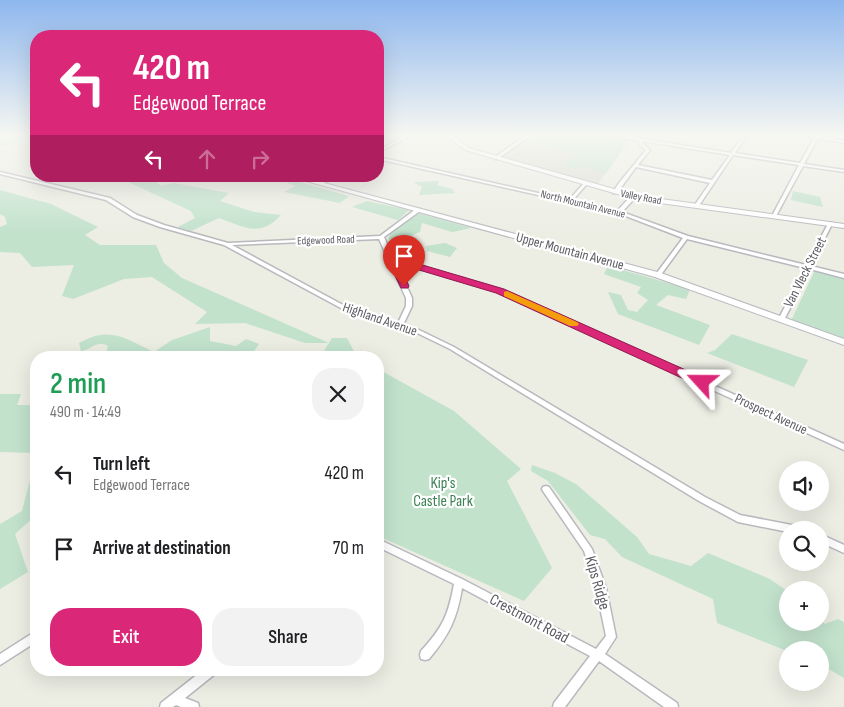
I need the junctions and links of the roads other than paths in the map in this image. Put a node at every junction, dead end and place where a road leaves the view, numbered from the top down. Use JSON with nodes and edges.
{"nodes":[{"id":1,"x":419,"y":167,"type":"edge"},
{"id":2,"x":527,"y":167,"type":"edge"},
{"id":3,"x":636,"y":167,"type":"edge"},
{"id":4,"x":642,"y":167,"type":"edge"},
{"id":5,"x":724,"y":167,"type":"edge"},
{"id":6,"x":801,"y":167,"type":"edge"},
{"id":7,"x":816,"y":167,"type":"edge"},
{"id":8,"x":844,"y":171,"type":"edge"},
{"id":9,"x":0,"y":172,"type":"edge"},
{"id":10,"x":30,"y":180,"type":"edge"},
{"id":11,"x":40,"y":182,"type":"edge"},
{"id":12,"x":316,"y":182,"type":"edge"},
{"id":13,"x":713,"y":182,"type":"junction"},
{"id":14,"x":320,"y":183,"type":"joint"},
{"id":15,"x":585,"y":184,"type":"junction"},
{"id":16,"x":616,"y":192,"type":"junction"},
{"id":17,"x":633,"y":197,"type":"junction"},
{"id":18,"x":571,"y":200,"type":"junction"},
{"id":19,"x":696,"y":206,"type":"junction"},
{"id":20,"x":418,"y":210,"type":"junction"},
{"id":21,"x":619,"y":212,"type":"junction"},
{"id":22,"x":774,"y":216,"type":"junction"},
{"id":23,"x":830,"y":224,"type":"junction"},
{"id":24,"x":844,"y":226,"type":"edge"},
{"id":25,"x":686,"y":237,"type":"junction"},
{"id":26,"x":381,"y":238,"type":"junction"},
{"id":27,"x":226,"y":244,"type":"junction"},
{"id":28,"x":392,"y":259,"type":"junction"},
{"id":29,"x":808,"y":266,"type":"junction"},
{"id":30,"x":658,"y":275,"type":"junction"},
{"id":31,"x":844,"y":276,"type":"edge"},
{"id":32,"x":781,"y":320,"type":"junction"},
{"id":33,"x":400,"y":326,"type":"junction"},
{"id":34,"x":844,"y":342,"type":"edge"},
{"id":35,"x":844,"y":447,"type":"edge"},
{"id":36,"x":546,"y":489,"type":"dead end"},
{"id":37,"x":779,"y":526,"type":"edge"},
{"id":38,"x":829,"y":542,"type":"edge"},
{"id":39,"x":384,"y":546,"type":"edge"},
{"id":40,"x":844,"y":549,"type":"edge"},
{"id":41,"x":459,"y":582,"type":"junction"},
{"id":42,"x":30,"y":640,"type":"edge"},
{"id":43,"x":425,"y":655,"type":"dead end"},
{"id":44,"x":598,"y":655,"type":"junction"},
{"id":45,"x":0,"y":660,"type":"edge"},
{"id":46,"x":204,"y":676,"type":"edge"},
{"id":47,"x":175,"y":699,"type":"junction"},
{"id":48,"x":165,"y":707,"type":"edge"},
{"id":49,"x":194,"y":707,"type":"edge"},
{"id":50,"x":558,"y":707,"type":"edge"},
{"id":51,"x":673,"y":707,"type":"edge"}],
"edges":[{"from":1,"to":18,"type":"street","name":"North Mountain Avenue"},
{"from":2,"to":15,"type":"street","name":"Valley Road"},
{"from":3,"to":16,"type":"street"},
{"from":4,"to":13,"type":"street"},
{"from":5,"to":13,"type":"street"},
{"from":6,"to":22,"type":"street"},
{"from":7,"to":8,"type":"street"},
{"from":9,"to":10,"type":"street","name":"Highland Avenue"},
{"from":11,"to":27,"type":"street","name":"Highland Avenue"},
{"from":12,"to":14,"type":"street","name":"Upper Mountain Avenue"},
{"from":13,"to":19,"type":"street"},
{"from":14,"to":20,"type":"street","name":"Upper Mountain Avenue"},
{"from":15,"to":16,"type":"street","name":"Valley Road"},
{"from":15,"to":18,"type":"street"},
{"from":16,"to":17,"type":"street","name":"Valley Road"},
{"from":17,"to":19,"type":"street","name":"Valley Road"},
{"from":17,"to":21,"type":"street"},
{"from":18,"to":21,"type":"street","name":"North Mountain Avenue"},
{"from":19,"to":22,"type":"street","name":"Valley Road"},
{"from":20,"to":26,"type":"street"},
{"from":20,"to":30,"type":"street","name":"Upper Mountain Avenue"},
{"from":21,"to":25,"type":"street","name":"North Mountain Avenue"},
{"from":22,"to":23,"type":"street","name":"Valley Road"},
{"from":23,"to":24,"type":"street","name":"Valley Road"},
{"from":23,"to":29,"type":"street","name":"Van Vleck Street"},
{"from":25,"to":29,"type":"street","name":"North Mountain Avenue"},
{"from":25,"to":30,"type":"street"},
{"from":26,"to":27,"type":"street","name":"Edgewood Road"},
{"from":26,"to":28,"type":"street"},
{"from":27,"to":33,"type":"street","name":"Highland Avenue"},
{"from":28,"to":33,"type":"street"},
{"from":28,"to":35,"type":"street","name":"Prospect Avenue"},
{"from":29,"to":31,"type":"street","name":"North Mountain Avenue"},
{"from":29,"to":32,"type":"street","name":"Van Vleck Street"},
{"from":30,"to":32,"type":"street","name":"Upper Mountain Avenue"},
{"from":32,"to":34,"type":"street","name":"Upper Mountain Avenue"},
{"from":33,"to":37,"type":"street","name":"Highland Avenue"},
{"from":36,"to":44,"type":"street","name":"Kips Ridge"},
{"from":38,"to":40,"type":"street"},
{"from":39,"to":41,"type":"street","name":"Crestmont Road"},
{"from":41,"to":43,"type":"street"},
{"from":41,"to":44,"type":"street","name":"Crestmont Road"},
{"from":42,"to":45,"type":"street"},
{"from":44,"to":50,"type":"street","name":"Kips Ridge"},
{"from":44,"to":51,"type":"street","name":"Crestmont Road"},
{"from":46,"to":47,"type":"street"},
{"from":47,"to":48,"type":"street"},
{"from":47,"to":49,"type":"street"}]}
